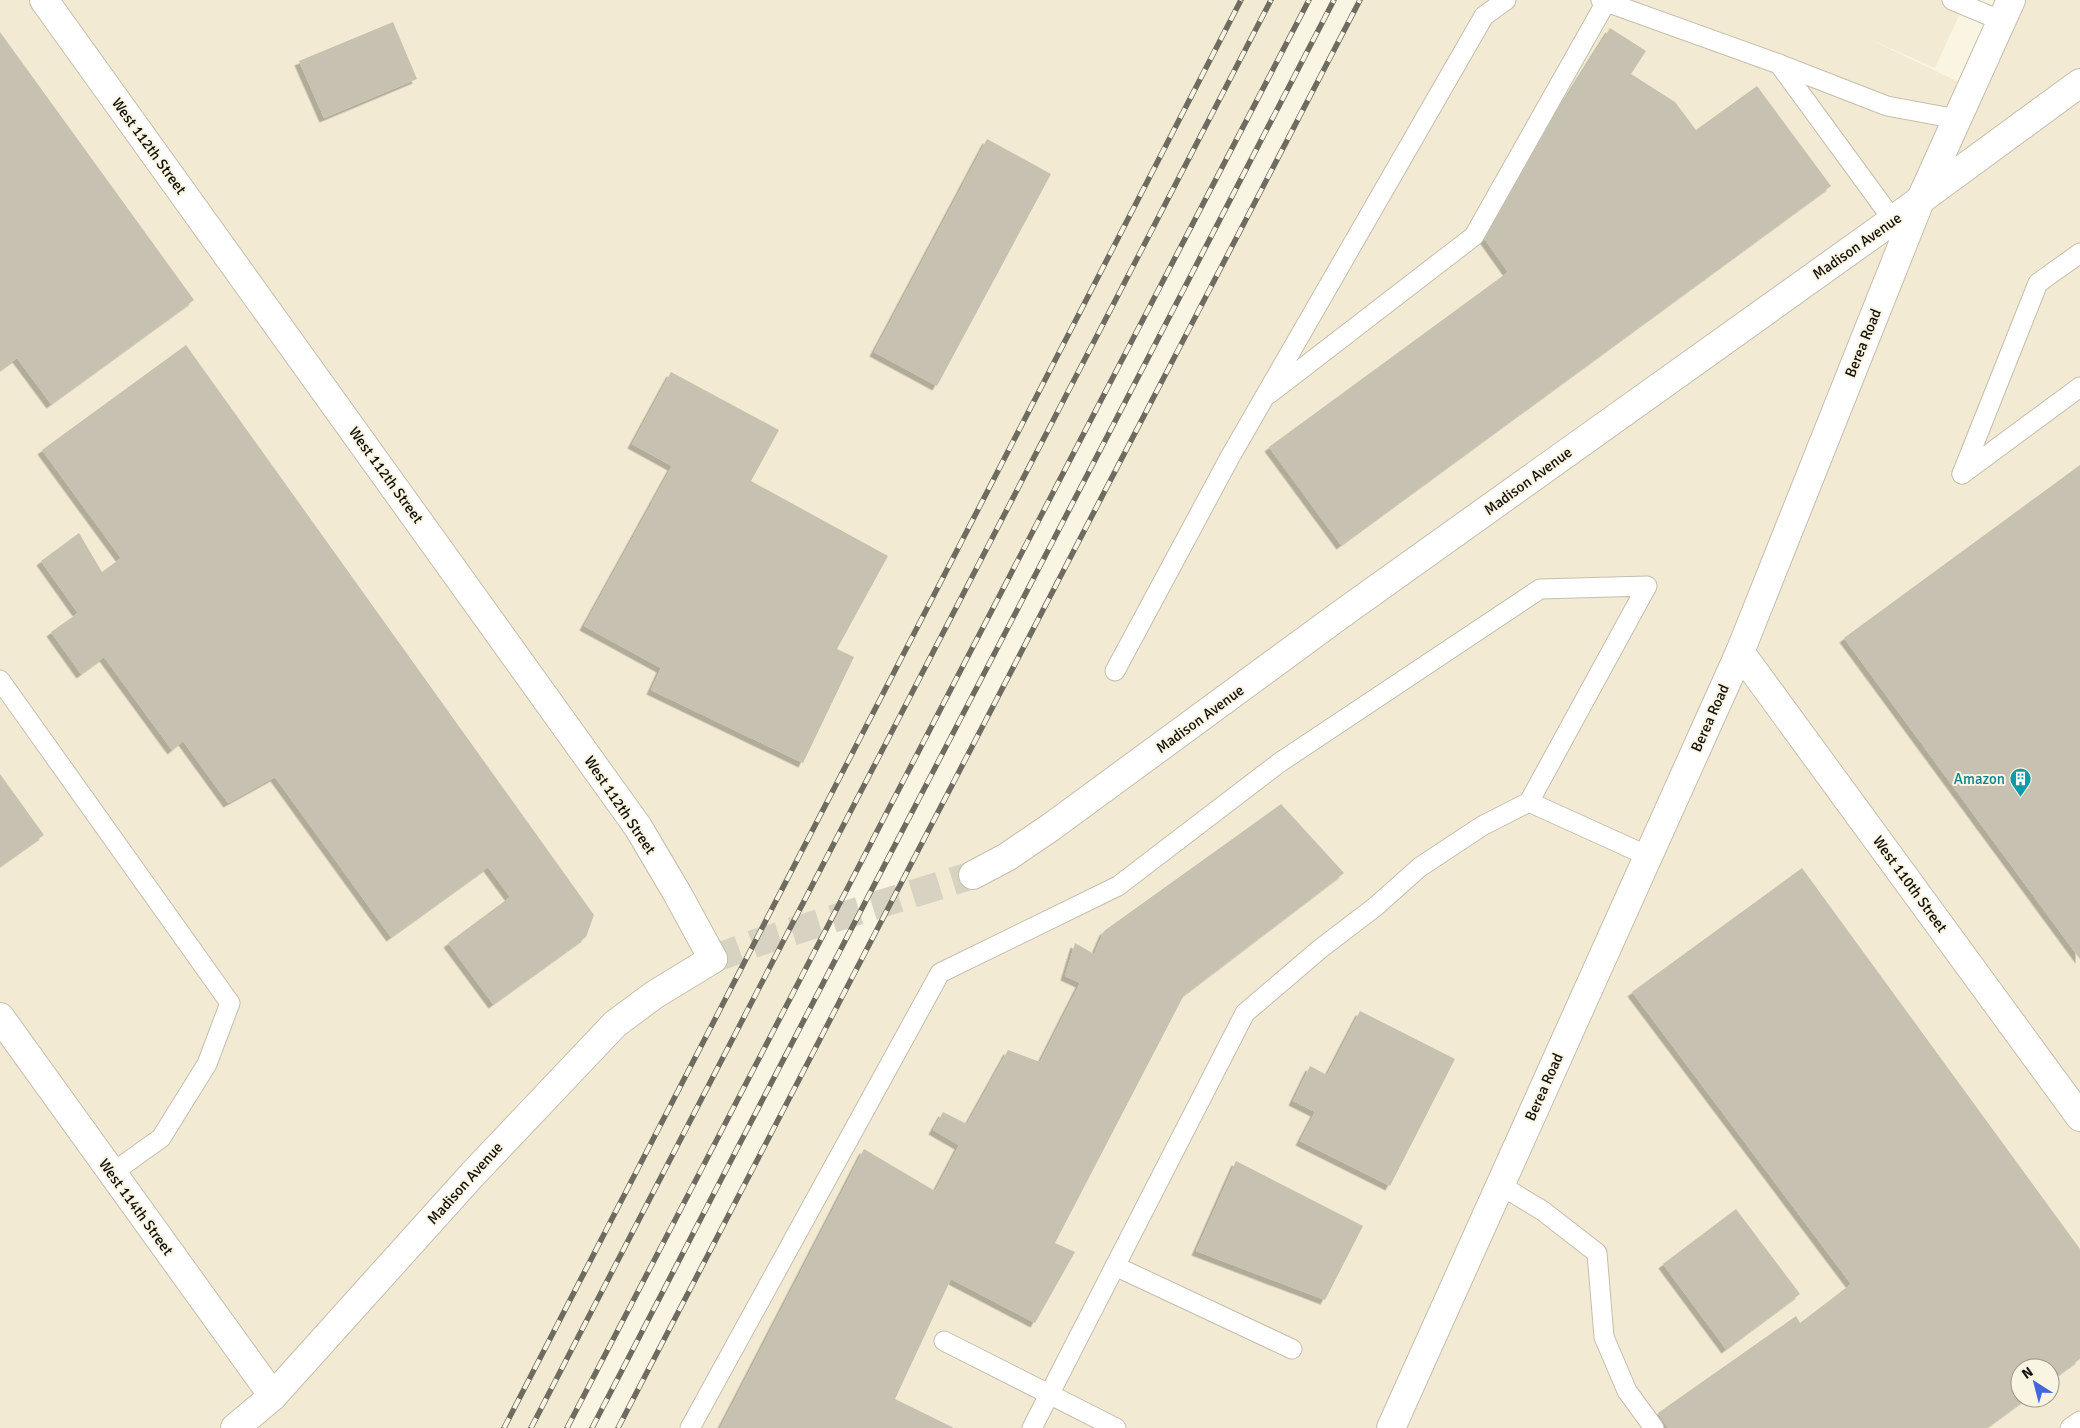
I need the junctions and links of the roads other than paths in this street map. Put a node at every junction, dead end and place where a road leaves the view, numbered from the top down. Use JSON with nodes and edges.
{"nodes":[{"id":1,"x":44,"y":0,"type":"edge"},
{"id":2,"x":1506,"y":0,"type":"edge"},
{"id":3,"x":1952,"y":0,"type":"edge"},
{"id":4,"x":1603,"y":1,"type":"edge"},
{"id":5,"x":2006,"y":10,"type":"edge"},
{"id":6,"x":1779,"y":64,"type":"junction"},
{"id":7,"x":2080,"y":83,"type":"edge"},
{"id":8,"x":1957,"y":119,"type":"junction"},
{"id":9,"x":1920,"y":201,"type":"junction"},
{"id":10,"x":1893,"y":220,"type":"junction"},
{"id":11,"x":2080,"y":253,"type":"edge"},
{"id":12,"x":2080,"y":387,"type":"edge"},
{"id":13,"x":1262,"y":400,"type":"junction"},
{"id":14,"x":1740,"y":652,"type":"junction"},
{"id":15,"x":1115,"y":670,"type":"dead end"},
{"id":16,"x":0,"y":680,"type":"edge"},
{"id":17,"x":1529,"y":802,"type":"junction"},
{"id":18,"x":1648,"y":856,"type":"junction"},
{"id":19,"x":973,"y":875,"type":"tunnel mouth"},
{"id":20,"x":713,"y":959,"type":"joint"},
{"id":21,"x":0,"y":1018,"type":"edge"},
{"id":22,"x":2080,"y":1117,"type":"edge"},
{"id":23,"x":112,"y":1173,"type":"junction"},
{"id":24,"x":1500,"y":1185,"type":"junction"},
{"id":25,"x":1115,"y":1266,"type":"junction"},
{"id":26,"x":944,"y":1341,"type":"dead end"},
{"id":27,"x":1292,"y":1349,"type":"dead end"},
{"id":28,"x":1049,"y":1394,"type":"junction"},
{"id":29,"x":273,"y":1396,"type":"junction"},
{"id":30,"x":2080,"y":1421,"type":"edge"},
{"id":31,"x":235,"y":1428,"type":"edge"},
{"id":32,"x":690,"y":1428,"type":"edge"},
{"id":33,"x":1032,"y":1428,"type":"edge"},
{"id":34,"x":1116,"y":1428,"type":"edge"},
{"id":35,"x":1391,"y":1428,"type":"edge"},
{"id":36,"x":1654,"y":1428,"type":"edge"},
{"id":37,"x":2070,"y":1428,"type":"edge"}],
"edges":[{"from":1,"to":20,"type":"main road","name":"West 112th Street"},
{"from":2,"to":13,"type":"lane"},
{"from":3,"to":5,"type":"lane"},
{"from":4,"to":6,"type":"lane"},
{"from":4,"to":13,"type":"lane"},
{"from":5,"to":8,"type":"main road","name":"Berea Road"},
{"from":6,"to":8,"type":"lane"},
{"from":6,"to":10,"type":"lane"},
{"from":7,"to":9,"type":"main road","name":"Madison Avenue"},
{"from":8,"to":9,"type":"main road","name":"Berea Road"},
{"from":9,"to":10,"type":"main road","name":"Madison Avenue"},
{"from":9,"to":14,"type":"main road","name":"Berea Road"},
{"from":10,"to":19,"type":"main road","name":"Madison Avenue"},
{"from":11,"to":12,"type":"lane"},
{"from":13,"to":15,"type":"lane"},
{"from":14,"to":18,"type":"main road","name":"Berea Road"},
{"from":14,"to":22,"type":"main road","name":"West 110th Street"},
{"from":16,"to":23,"type":"lane"},
{"from":17,"to":18,"type":"lane"},
{"from":17,"to":25,"type":"lane"},
{"from":17,"to":32,"type":"lane"},
{"from":18,"to":24,"type":"main road","name":"Berea Road"},
{"from":20,"to":29,"type":"main road","name":"Madison Avenue"},
{"from":21,"to":23,"type":"main road","name":"West 114th Street"},
{"from":23,"to":29,"type":"main road","name":"West 114th Street"},
{"from":24,"to":35,"type":"main road","name":"Berea Road"},
{"from":24,"to":36,"type":"lane"},
{"from":25,"to":27,"type":"lane"},
{"from":25,"to":28,"type":"lane"},
{"from":26,"to":28,"type":"lane"},
{"from":28,"to":33,"type":"lane"},
{"from":28,"to":34,"type":"lane"},
{"from":29,"to":31,"type":"main road","name":"Madison Avenue"},
{"from":30,"to":37,"type":"lane"}]}
